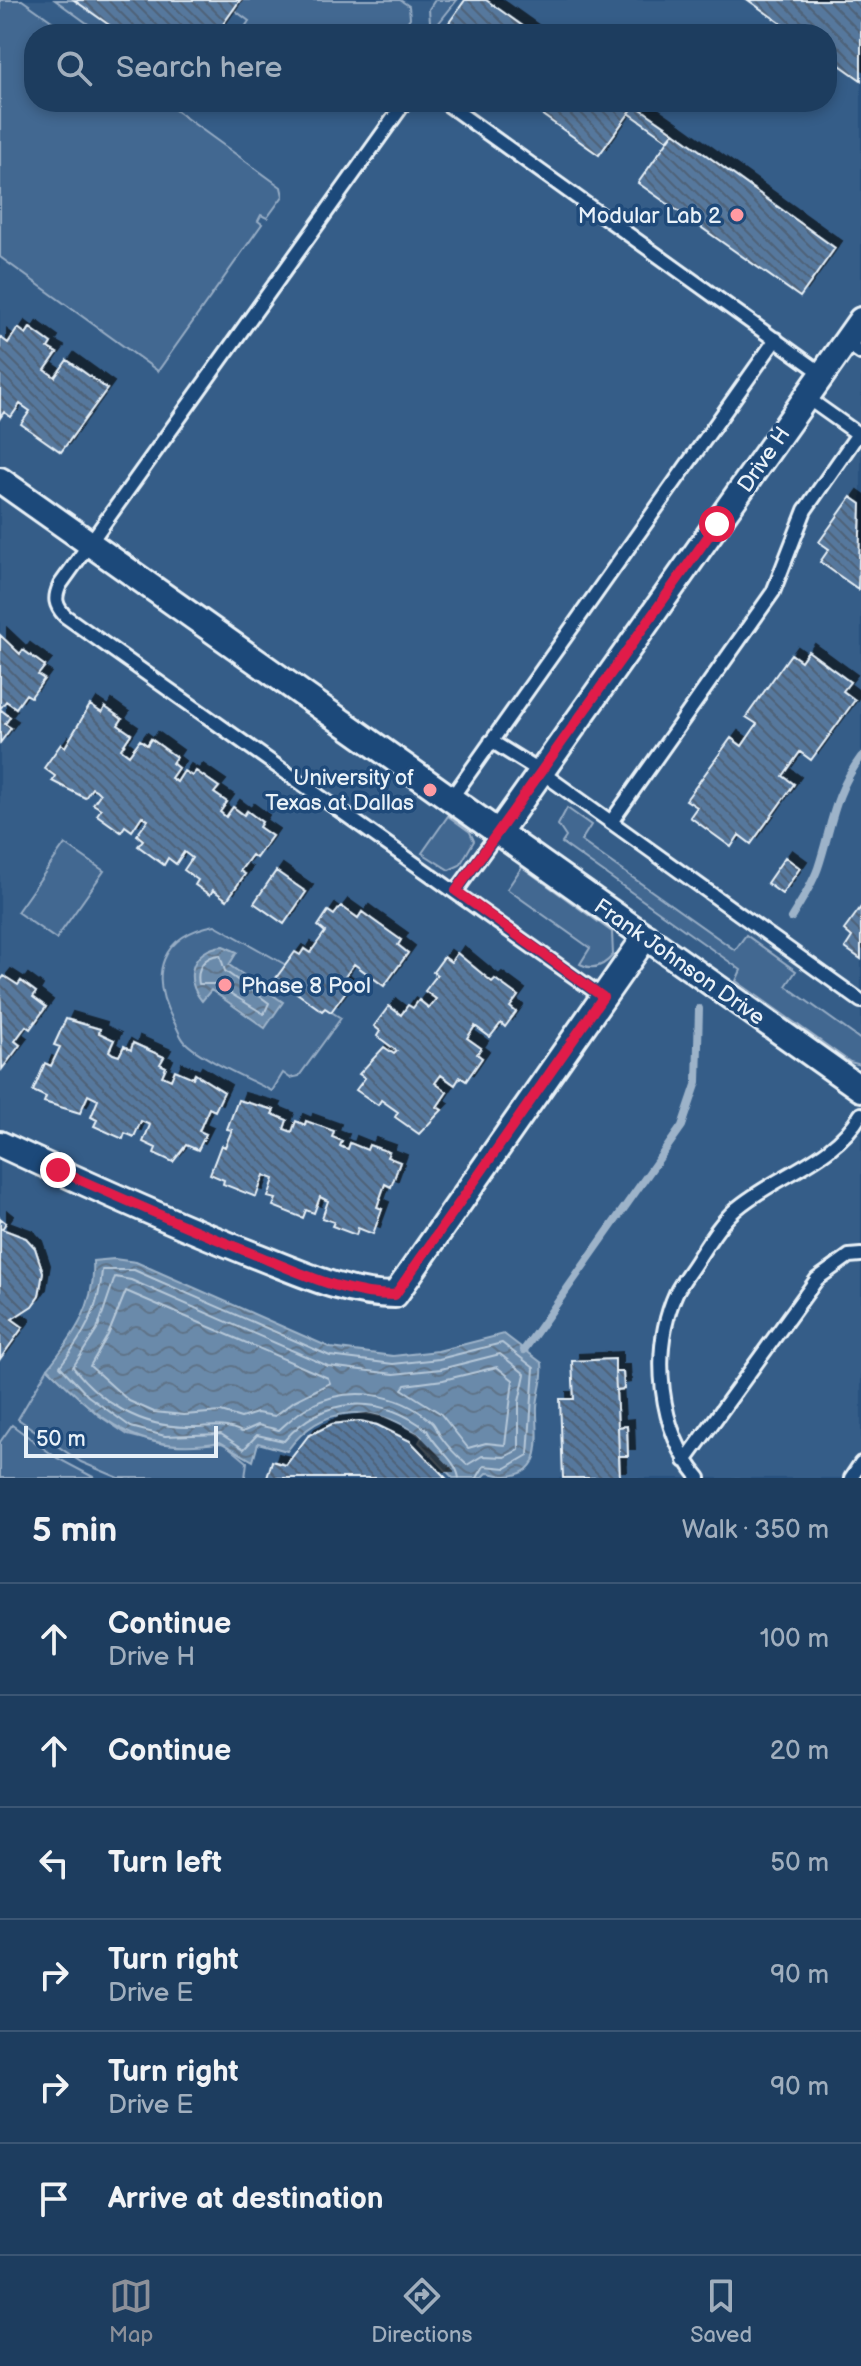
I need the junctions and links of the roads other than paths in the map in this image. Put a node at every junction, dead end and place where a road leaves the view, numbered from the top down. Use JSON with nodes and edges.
{"nodes":[{"id":1,"x":398,"y":112,"type":"edge"},
{"id":2,"x":458,"y":112,"type":"edge"},
{"id":3,"x":861,"y":320,"type":"edge"},
{"id":4,"x":776,"y":339,"type":"junction"},
{"id":5,"x":853,"y":347,"type":"edge"},
{"id":6,"x":823,"y":374,"type":"junction"},
{"id":7,"x":806,"y":397,"type":"junction"},
{"id":8,"x":860,"y":435,"type":"edge"},
{"id":9,"x":0,"y":481,"type":"edge"},
{"id":10,"x":89,"y":544,"type":"junction"},
{"id":11,"x":491,"y":741,"type":"junction"},
{"id":12,"x":541,"y":772,"type":"junction"},
{"id":13,"x":450,"y":800,"type":"junction"},
{"id":14,"x":611,"y":822,"type":"junction"},
{"id":15,"x":498,"y":833,"type":"junction"},
{"id":16,"x":456,"y":891,"type":"junction"},
{"id":17,"x":646,"y":936,"type":"junction"},
{"id":18,"x":603,"y":997,"type":"junction"},
{"id":19,"x":861,"y":1001,"type":"edge"},
{"id":20,"x":861,"y":1089,"type":"edge"},
{"id":21,"x":861,"y":1114,"type":"edge"},
{"id":22,"x":0,"y":1144,"type":"edge"},
{"id":23,"x":861,"y":1255,"type":"edge"},
{"id":24,"x":685,"y":1461,"type":"junction"},
{"id":25,"x":861,"y":1463,"type":"edge"},
{"id":26,"x":699,"y":1478,"type":"edge"},
{"id":27,"x":851,"y":1478,"type":"edge"}],
"edges":[{"from":1,"to":10,"type":"lane"},
{"from":2,"to":4,"type":"lane"},
{"from":3,"to":5,"type":"street","name":"Drive H"},
{"from":4,"to":6,"type":"lane"},
{"from":4,"to":11,"type":"lane"},
{"from":5,"to":6,"type":"street","name":"Drive H"},
{"from":6,"to":7,"type":"street","name":"Drive H"},
{"from":7,"to":8,"type":"lane"},
{"from":7,"to":12,"type":"street","name":"Drive H"},
{"from":8,"to":14,"type":"lane"},
{"from":9,"to":10,"type":"street","name":"Frank Johnson Drive"},
{"from":10,"to":13,"type":"street","name":"Frank Johnson Drive"},
{"from":10,"to":16,"type":"lane"},
{"from":11,"to":12,"type":"lane"},
{"from":11,"to":13,"type":"lane"},
{"from":12,"to":14,"type":"lane"},
{"from":12,"to":15,"type":"street","name":"Drive H"},
{"from":13,"to":15,"type":"street","name":"Frank Johnson Drive"},
{"from":14,"to":19,"type":"lane"},
{"from":15,"to":16,"type":"lane"},
{"from":15,"to":17,"type":"street","name":"Frank Johnson Drive"},
{"from":16,"to":18,"type":"lane"},
{"from":17,"to":18,"type":"street"},
{"from":17,"to":20,"type":"street","name":"Frank Johnson Drive"},
{"from":18,"to":22,"type":"street"},
{"from":21,"to":24,"type":"lane"},
{"from":23,"to":24,"type":"lane"},
{"from":24,"to":26,"type":"lane"},
{"from":25,"to":27,"type":"lane"}]}
